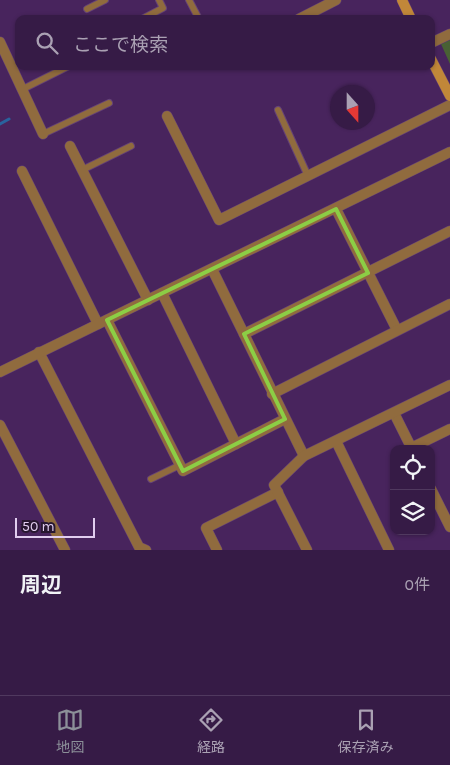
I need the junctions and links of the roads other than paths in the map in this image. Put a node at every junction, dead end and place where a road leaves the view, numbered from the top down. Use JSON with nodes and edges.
{"nodes":[{"id":1,"x":104,"y":0,"type":"edge"},
{"id":2,"x":160,"y":0,"type":"edge"},
{"id":3,"x":189,"y":0,"type":"edge"},
{"id":4,"x":336,"y":0,"type":"edge"},
{"id":5,"x":402,"y":0,"type":"edge"},
{"id":6,"x":87,"y":9,"type":"dead end"},
{"id":7,"x":150,"y":15,"type":"edge"},
{"id":8,"x":196,"y":15,"type":"edge"},
{"id":9,"x":307,"y":15,"type":"edge"},
{"id":10,"x":409,"y":15,"type":"edge"},
{"id":11,"x":450,"y":34,"type":"edge"},
{"id":12,"x":435,"y":41,"type":"edge"},
{"id":13,"x":0,"y":42,"type":"edge"},
{"id":14,"x":435,"y":67,"type":"edge"},
{"id":15,"x":61,"y":70,"type":"edge"},
{"id":16,"x":23,"y":89,"type":"junction"},
{"id":17,"x":450,"y":96,"type":"edge"},
{"id":18,"x":109,"y":102,"type":"dead end"},
{"id":19,"x":450,"y":105,"type":"edge"},
{"id":20,"x":278,"y":110,"type":"dead end"},
{"id":21,"x":167,"y":116,"type":"dead end"},
{"id":22,"x":43,"y":134,"type":"joint"},
{"id":23,"x":70,"y":146,"type":"dead end"},
{"id":24,"x":131,"y":146,"type":"dead end"},
{"id":25,"x":450,"y":152,"type":"edge"},
{"id":26,"x":82,"y":170,"type":"junction"},
{"id":27,"x":22,"y":171,"type":"dead end"},
{"id":28,"x":308,"y":176,"type":"junction"},
{"id":29,"x":336,"y":209,"type":"junction"},
{"id":30,"x":450,"y":230,"type":"edge"},
{"id":31,"x":212,"y":269,"type":"junction"},
{"id":32,"x":368,"y":273,"type":"junction"},
{"id":33,"x":162,"y":293,"type":"junction"},
{"id":34,"x":148,"y":300,"type":"junction"},
{"id":35,"x":450,"y":304,"type":"edge"},
{"id":36,"x":103,"y":322,"type":"junction"},
{"id":37,"x":397,"y":330,"type":"junction"},
{"id":38,"x":244,"y":334,"type":"junction"},
{"id":39,"x":39,"y":352,"type":"junction"},
{"id":40,"x":0,"y":372,"type":"edge"},
{"id":41,"x":450,"y":385,"type":"edge"},
{"id":42,"x":272,"y":394,"type":"junction"},
{"id":43,"x":394,"y":413,"type":"junction"},
{"id":44,"x":285,"y":419,"type":"junction"},
{"id":45,"x":0,"y":425,"type":"edge"},
{"id":46,"x":450,"y":429,"type":"edge"},
{"id":47,"x":336,"y":441,"type":"junction"},
{"id":48,"x":236,"y":444,"type":"junction"},
{"id":49,"x":410,"y":445,"type":"edge"},
{"id":50,"x":418,"y":445,"type":"edge"},
{"id":51,"x":304,"y":456,"type":"junction"},
{"id":52,"x":180,"y":465,"type":"junction"},
{"id":53,"x":151,"y":480,"type":"dead end"},
{"id":54,"x":432,"y":490,"type":"edge"},
{"id":55,"x":278,"y":492,"type":"junction"},
{"id":56,"x":445,"y":507,"type":"edge"},
{"id":57,"x":450,"y":527,"type":"edge"},
{"id":58,"x":139,"y":549,"type":"edge"},
{"id":59,"x":65,"y":550,"type":"edge"},
{"id":60,"x":217,"y":550,"type":"edge"},
{"id":61,"x":307,"y":550,"type":"edge"},
{"id":62,"x":389,"y":550,"type":"edge"}],
"edges":[{"from":1,"to":6,"type":"lane"},
{"from":2,"to":7,"type":"lane"},
{"from":3,"to":8,"type":"lane"},
{"from":4,"to":9,"type":"street"},
{"from":5,"to":10,"type":"street"},
{"from":11,"to":12,"type":"street"},
{"from":13,"to":16,"type":"street"},
{"from":14,"to":17,"type":"street"},
{"from":15,"to":16,"type":"lane"},
{"from":16,"to":22,"type":"street"},
{"from":18,"to":22,"type":"lane"},
{"from":19,"to":28,"type":"street"},
{"from":20,"to":28,"type":"lane"},
{"from":21,"to":28,"type":"street"},
{"from":23,"to":26,"type":"street"},
{"from":24,"to":26,"type":"lane"},
{"from":25,"to":29,"type":"street"},
{"from":26,"to":34,"type":"street"},
{"from":27,"to":36,"type":"street"},
{"from":29,"to":31,"type":"street"},
{"from":29,"to":32,"type":"street"},
{"from":30,"to":32,"type":"street"},
{"from":31,"to":33,"type":"street"},
{"from":31,"to":38,"type":"street"},
{"from":32,"to":37,"type":"street"},
{"from":32,"to":38,"type":"street"},
{"from":33,"to":34,"type":"street"},
{"from":33,"to":48,"type":"street"},
{"from":34,"to":36,"type":"street"},
{"from":35,"to":37,"type":"street"},
{"from":36,"to":39,"type":"street"},
{"from":36,"to":52,"type":"street"},
{"from":37,"to":42,"type":"street"},
{"from":38,"to":42,"type":"street"},
{"from":39,"to":40,"type":"street"},
{"from":39,"to":58,"type":"street"},
{"from":41,"to":43,"type":"street"},
{"from":42,"to":44,"type":"street"},
{"from":43,"to":47,"type":"street"},
{"from":43,"to":49,"type":"street"},
{"from":44,"to":48,"type":"street"},
{"from":44,"to":51,"type":"street"},
{"from":45,"to":59,"type":"street"},
{"from":46,"to":50,"type":"street"},
{"from":47,"to":51,"type":"street"},
{"from":47,"to":62,"type":"street"},
{"from":48,"to":52,"type":"street"},
{"from":51,"to":55,"type":"street"},
{"from":52,"to":53,"type":"lane"},
{"from":54,"to":56,"type":"street"},
{"from":55,"to":60,"type":"street"},
{"from":55,"to":61,"type":"street"},
{"from":56,"to":57,"type":"street"}]}
